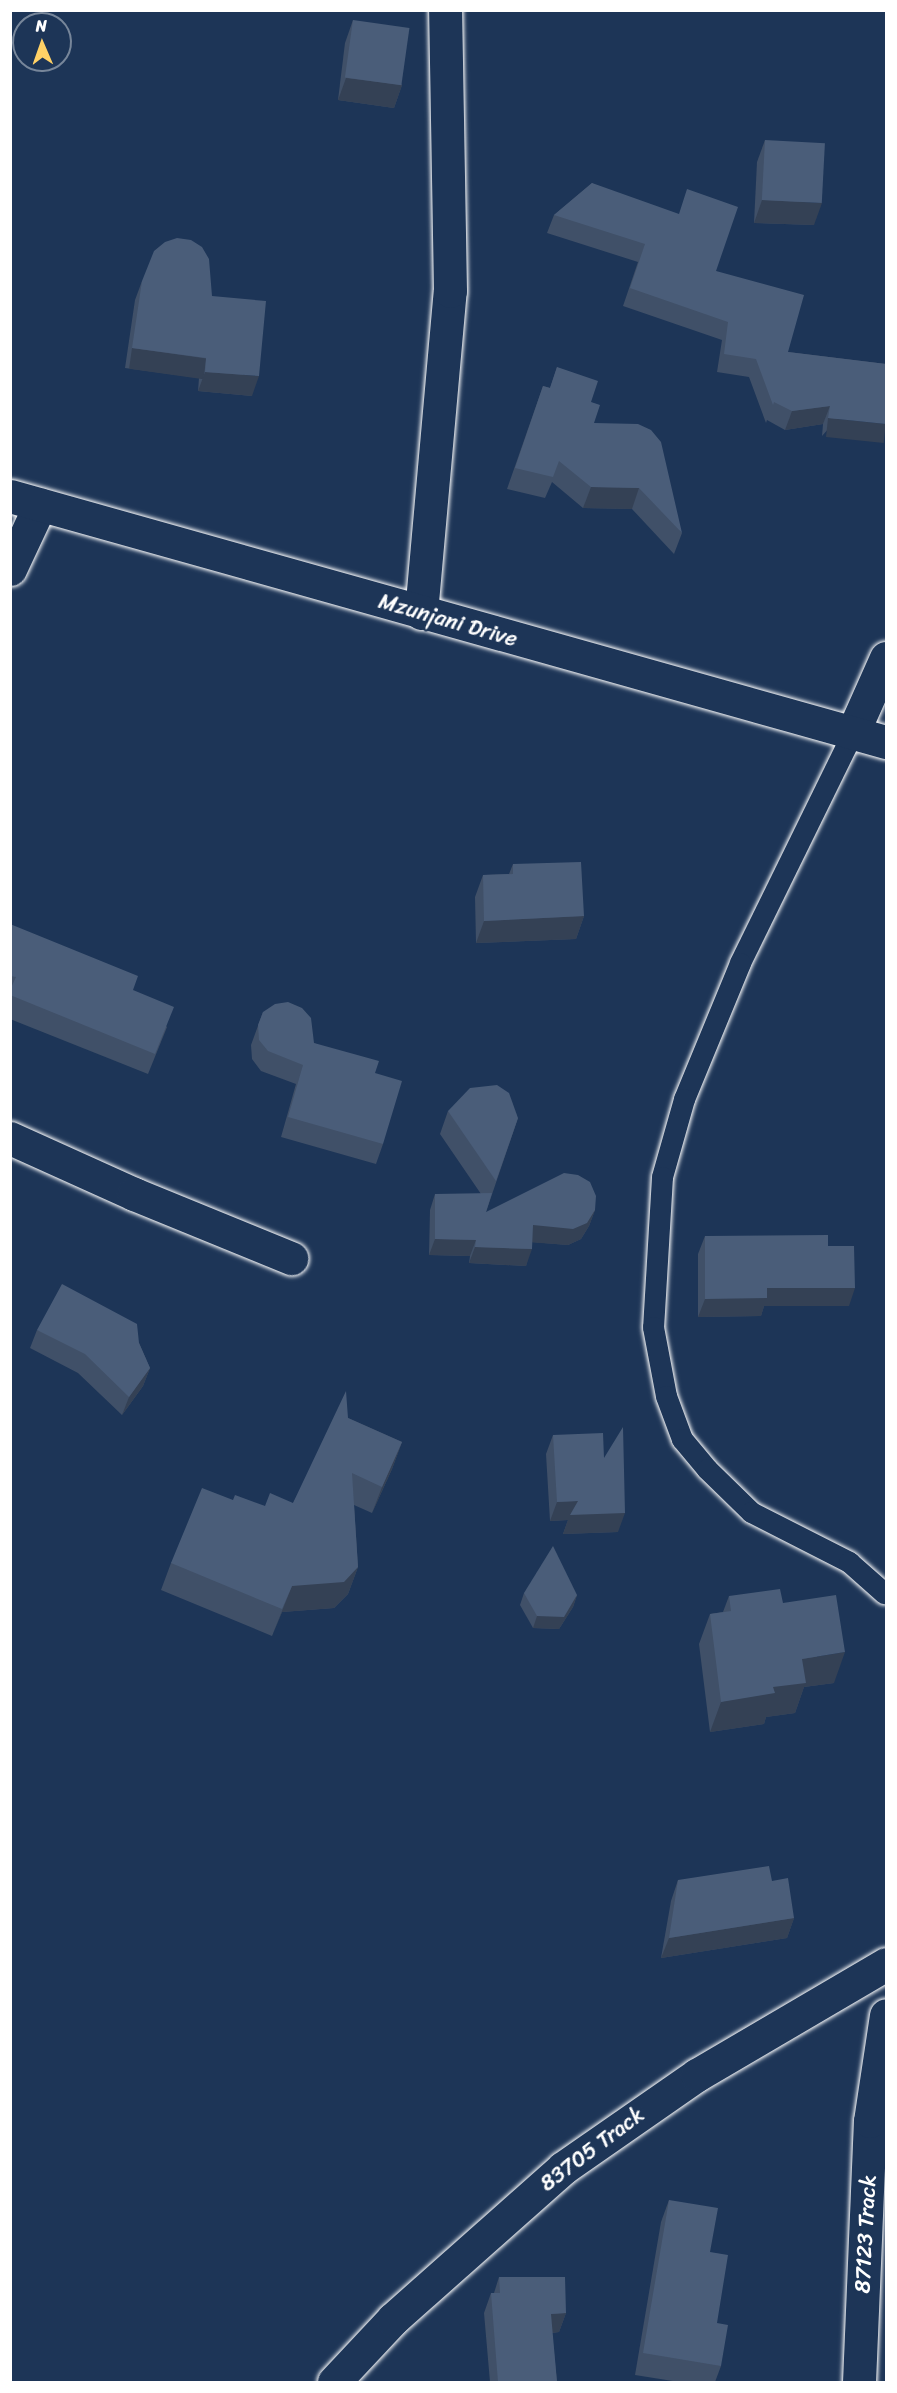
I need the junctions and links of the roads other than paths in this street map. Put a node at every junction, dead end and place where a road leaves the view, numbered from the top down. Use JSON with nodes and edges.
{"nodes":[{"id":1,"x":445,"y":10,"type":"edge"},
{"id":2,"x":25,"y":500,"type":"edge"},
{"id":3,"x":10,"y":568,"type":"edge"},
{"id":4,"x":421,"y":613,"type":"junction"},
{"id":5,"x":886,"y":658,"type":"edge"},
{"id":6,"x":853,"y":732,"type":"junction"},
{"id":7,"x":886,"y":742,"type":"edge"},
{"id":8,"x":10,"y":1138,"type":"edge"},
{"id":9,"x":291,"y":1258,"type":"dead end"},
{"id":10,"x":884,"y":1593,"type":"dead end"},
{"id":11,"x":886,"y":1964,"type":"edge"},
{"id":12,"x":886,"y":2015,"type":"edge"},
{"id":13,"x":334,"y":2382,"type":"edge"},
{"id":14,"x":859,"y":2382,"type":"edge"}],
"edges":[{"from":1,"to":4,"type":"street"},
{"from":2,"to":3,"type":"street"},
{"from":2,"to":4,"type":"street","name":"Mzunjani Drive"},
{"from":4,"to":6,"type":"street","name":"Mzunjani Drive"},
{"from":5,"to":6,"type":"street"},
{"from":6,"to":7,"type":"street","name":"Mzunjani Drive"},
{"from":6,"to":10,"type":"lane"},
{"from":8,"to":9,"type":"street"},
{"from":11,"to":13,"type":"street","name":"83705 Track"},
{"from":12,"to":14,"type":"street","name":"87123 Track"}]}
